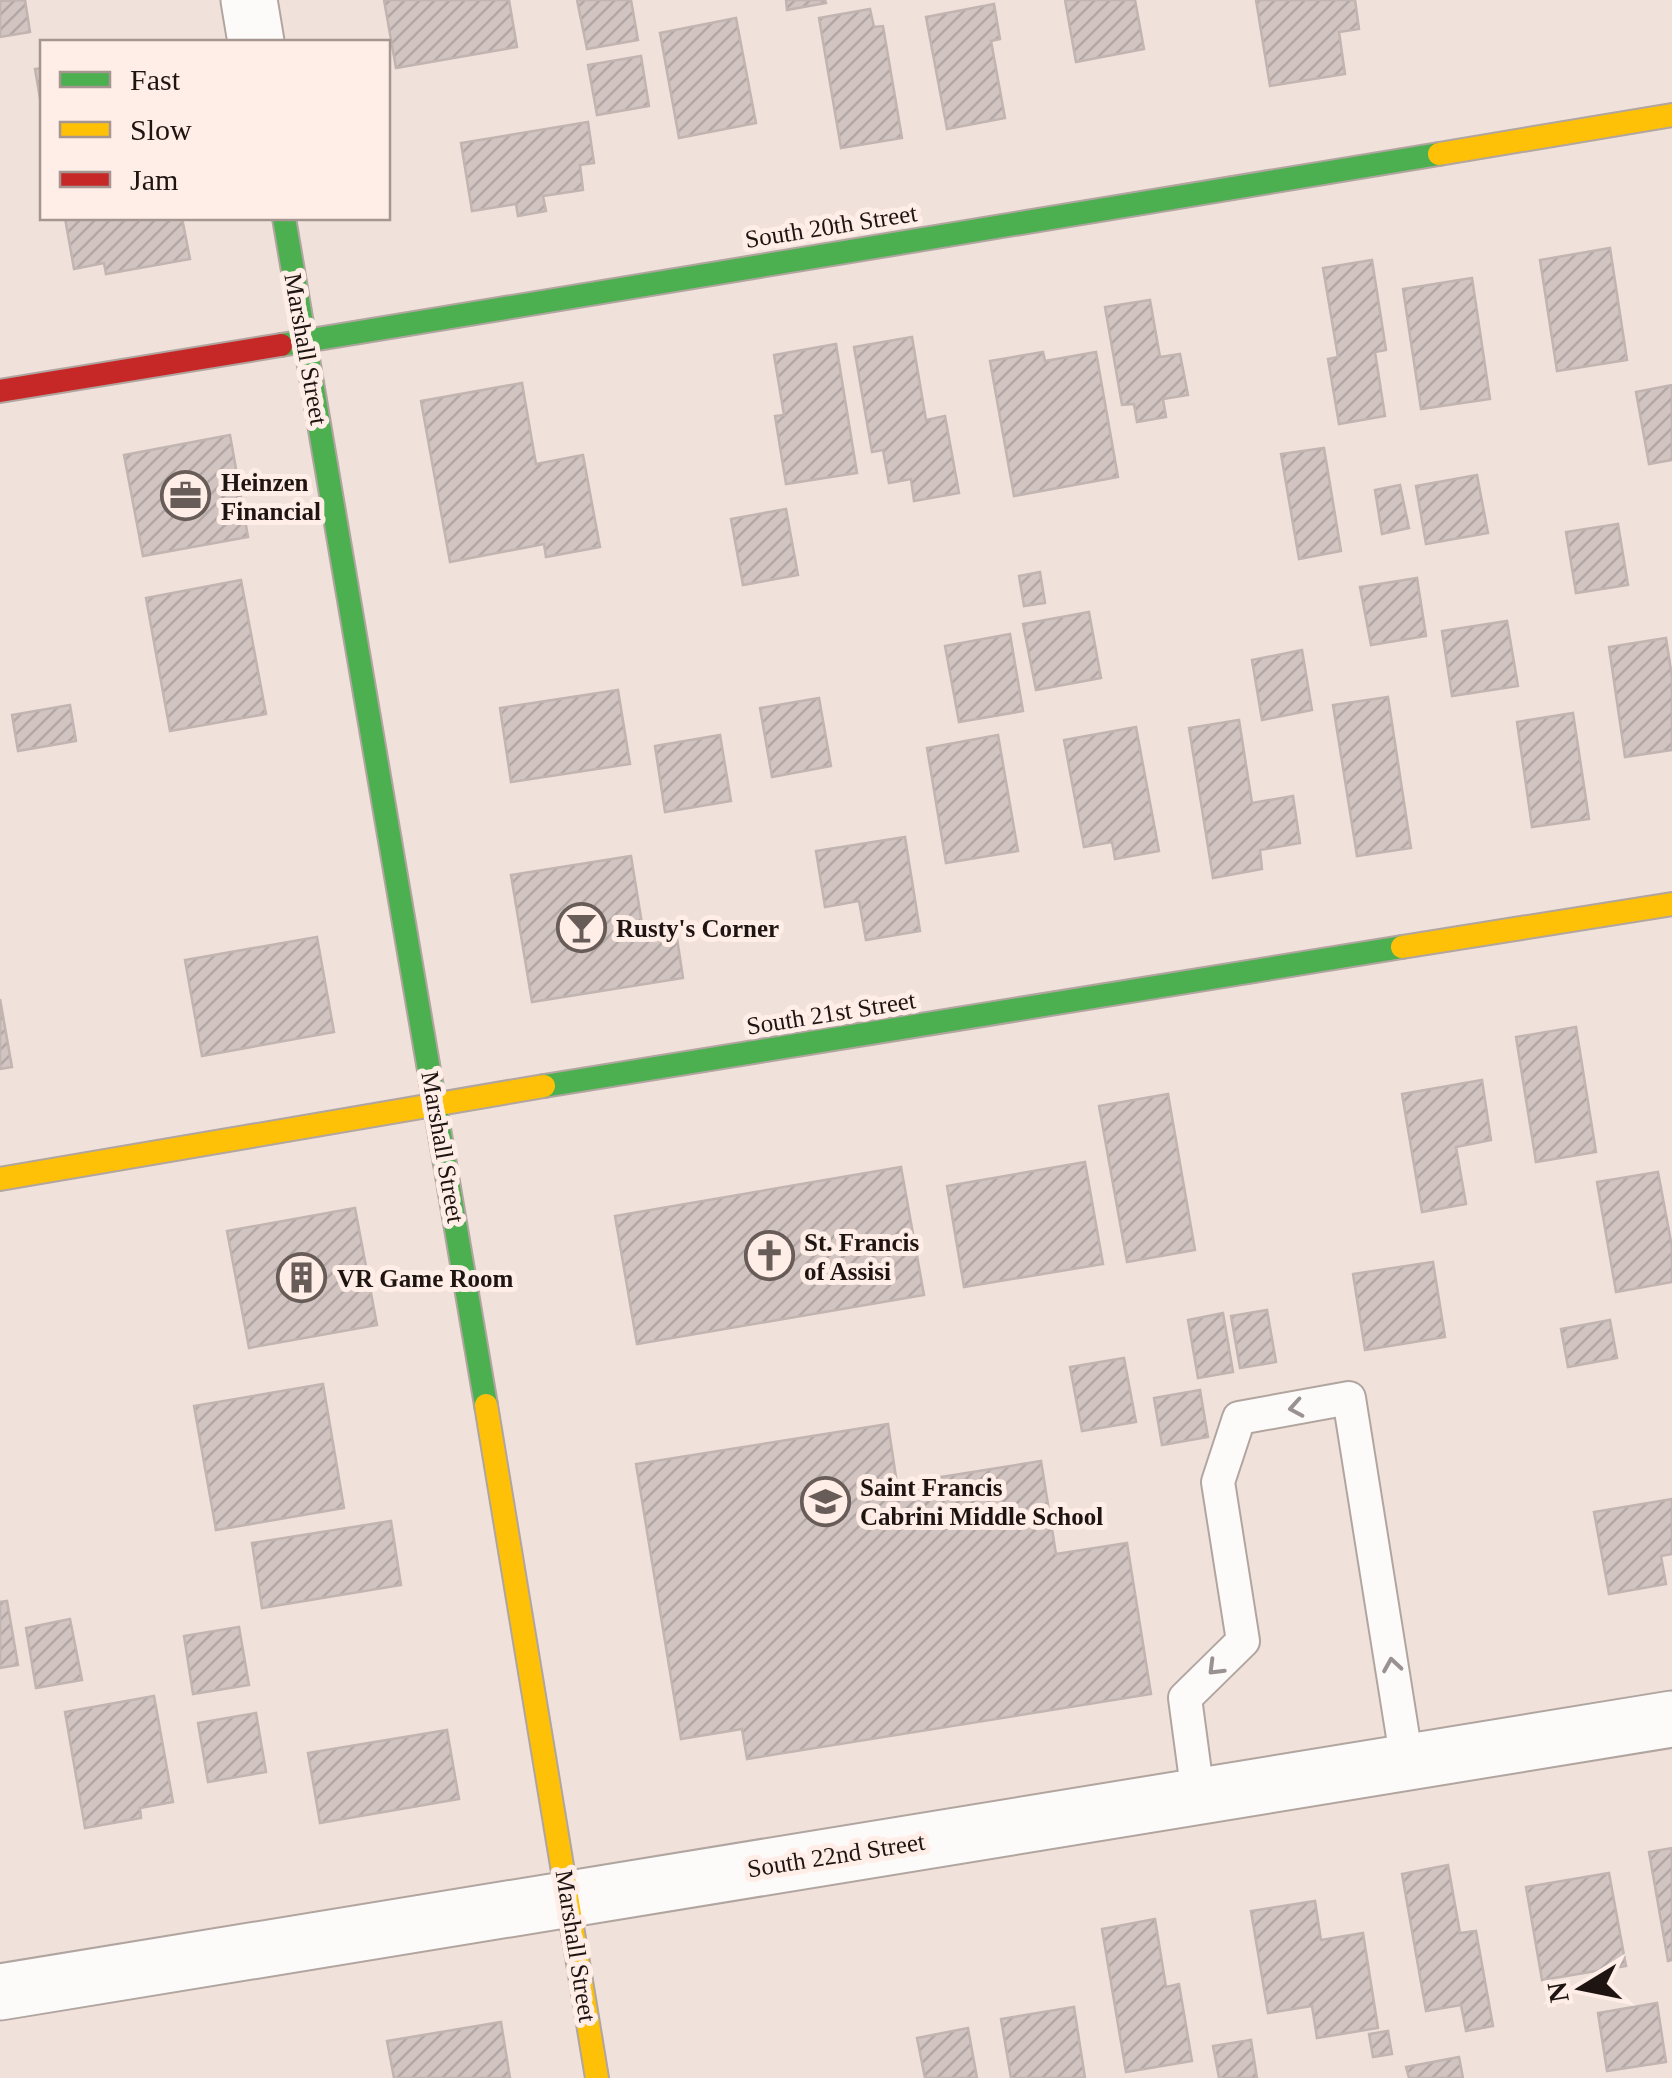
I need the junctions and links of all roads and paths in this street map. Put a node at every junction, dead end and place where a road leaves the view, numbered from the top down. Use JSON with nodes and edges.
{"nodes":[{"id":1,"x":249,"y":0,"type":"edge"},
{"id":2,"x":256,"y":40,"type":"edge"},
{"id":3,"x":1672,"y":115,"type":"edge"},
{"id":4,"x":284,"y":220,"type":"edge"},
{"id":5,"x":304,"y":341,"type":"junction"},
{"id":6,"x":0,"y":392,"type":"edge"},
{"id":7,"x":1672,"y":904,"type":"edge"},
{"id":8,"x":436,"y":1103,"type":"junction"},
{"id":9,"x":0,"y":1179,"type":"edge"},
{"id":10,"x":1672,"y":1719,"type":"edge"},
{"id":11,"x":1407,"y":1762,"type":"junction"},
{"id":12,"x":1198,"y":1796,"type":"junction"},
{"id":13,"x":568,"y":1897,"type":"junction"},
{"id":14,"x":0,"y":1992,"type":"edge"},
{"id":15,"x":597,"y":2078,"type":"edge"}],
"edges":[{"from":1,"to":2,"type":"street"},
{"from":3,"to":5,"type":"street","name":"South 20th Street"},
{"from":4,"to":5,"type":"street","name":"Marshall Street"},
{"from":5,"to":6,"type":"street","name":"South 20th Street"},
{"from":5,"to":8,"type":"street","name":"Marshall Street"},
{"from":7,"to":8,"type":"street","name":"South 21st Street"},
{"from":8,"to":9,"type":"street","name":"South 21st Street"},
{"from":8,"to":13,"type":"street","name":"Marshall Street"},
{"from":10,"to":11,"type":"street","name":"South 22nd Street"},
{"from":11,"to":12,"type":"street","name":"South 22nd Street"},
{"from":11,"to":12,"type":"lane","one_way":true},
{"from":12,"to":13,"type":"street","name":"South 22nd Street"},
{"from":13,"to":14,"type":"street","name":"South 22nd Street"},
{"from":13,"to":15,"type":"street","name":"Marshall Street"}]}
